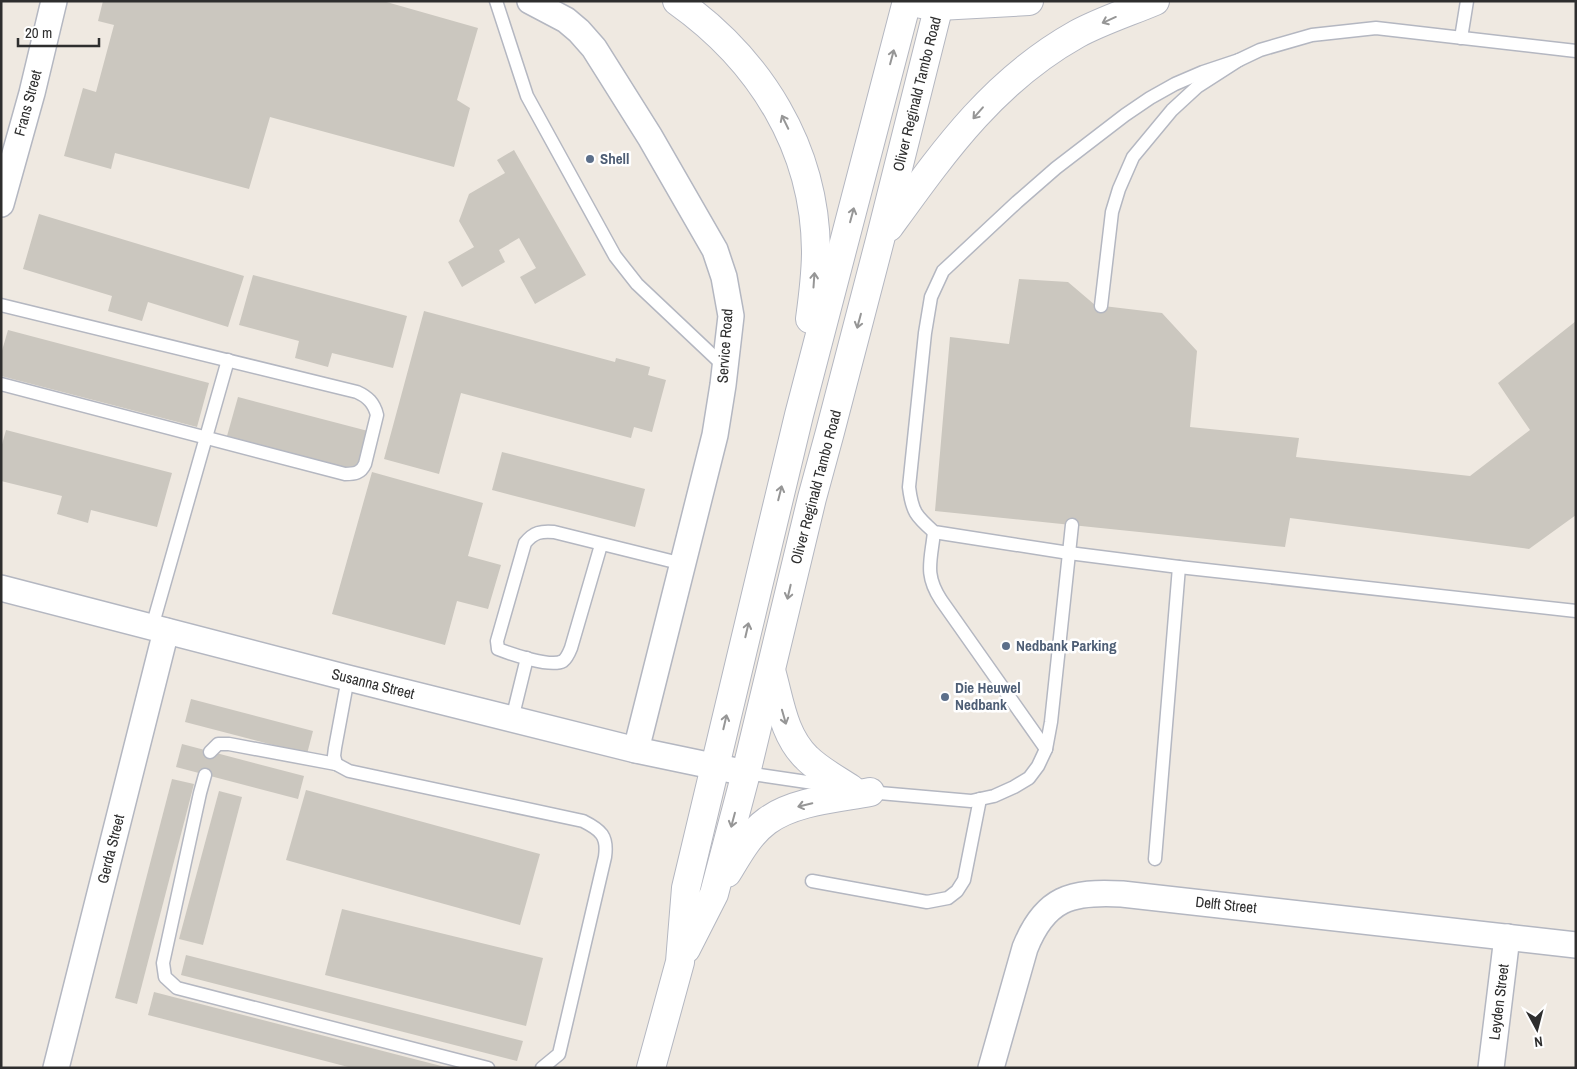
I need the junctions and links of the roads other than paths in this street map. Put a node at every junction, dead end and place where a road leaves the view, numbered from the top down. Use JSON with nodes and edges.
{"nodes":[{"id":1,"x":54,"y":1,"type":"edge"},
{"id":2,"x":496,"y":1,"type":"edge"},
{"id":3,"x":530,"y":1,"type":"edge"},
{"id":4,"x":677,"y":1,"type":"edge"},
{"id":5,"x":1030,"y":1,"type":"edge"},
{"id":6,"x":1154,"y":1,"type":"edge"},
{"id":7,"x":1467,"y":1,"type":"edge"},
{"id":8,"x":903,"y":2,"type":"edge"},
{"id":9,"x":938,"y":3,"type":"edge"},
{"id":10,"x":1461,"y":38,"type":"junction"},
{"id":11,"x":1576,"y":51,"type":"edge"},
{"id":12,"x":1239,"y":60,"type":"junction"},
{"id":13,"x":3,"y":194,"type":"edge"},
{"id":14,"x":880,"y":240,"type":"junction"},
{"id":15,"x":1,"y":306,"type":"edge"},
{"id":16,"x":1101,"y":306,"type":"dead end"},
{"id":17,"x":228,"y":360,"type":"junction"},
{"id":18,"x":726,"y":368,"type":"junction"},
{"id":19,"x":1,"y":384,"type":"edge"},
{"id":20,"x":799,"y":415,"type":"junction"},
{"id":21,"x":206,"y":437,"type":"junction"},
{"id":22,"x":1072,"y":525,"type":"dead end"},
{"id":23,"x":934,"y":532,"type":"junction"},
{"id":24,"x":601,"y":545,"type":"junction"},
{"id":25,"x":1069,"y":553,"type":"junction"},
{"id":26,"x":683,"y":564,"type":"junction"},
{"id":27,"x":1179,"y":567,"type":"junction"},
{"id":28,"x":1,"y":588,"type":"edge"},
{"id":29,"x":1576,"y":611,"type":"edge"},
{"id":30,"x":159,"y":629,"type":"junction"},
{"id":31,"x":527,"y":658,"type":"junction"},
{"id":32,"x":771,"y":670,"type":"junction"},
{"id":33,"x":348,"y":678,"type":"junction"},
{"id":34,"x":512,"y":719,"type":"junction"},
{"id":35,"x":1046,"y":749,"type":"junction"},
{"id":36,"x":636,"y":750,"type":"junction"},
{"id":37,"x":210,"y":752,"type":"dead end"},
{"id":38,"x":336,"y":764,"type":"junction"},
{"id":39,"x":715,"y":767,"type":"junction"},
{"id":40,"x":746,"y":773,"type":"junction"},
{"id":41,"x":205,"y":775,"type":"dead end"},
{"id":42,"x":860,"y":791,"type":"junction"},
{"id":43,"x":980,"y":799,"type":"junction"},
{"id":44,"x":1155,"y":859,"type":"dead end"},
{"id":45,"x":812,"y":880,"type":"dead end"},
{"id":46,"x":714,"y":894,"type":"junction"},
{"id":47,"x":1507,"y":937,"type":"junction"},
{"id":48,"x":1576,"y":945,"type":"edge"},
{"id":49,"x":680,"y":962,"type":"junction"},
{"id":50,"x":56,"y":1068,"type":"edge"},
{"id":51,"x":488,"y":1068,"type":"edge"},
{"id":52,"x":542,"y":1068,"type":"edge"},
{"id":53,"x":651,"y":1068,"type":"edge"},
{"id":54,"x":991,"y":1068,"type":"edge"},
{"id":55,"x":1491,"y":1068,"type":"edge"}],
"edges":[{"from":1,"to":13,"type":"street","name":"Frans Street"},
{"from":2,"to":18,"type":"lane"},
{"from":3,"to":18,"type":"street","name":"Service Road"},
{"from":20,"to":4,"type":"main road","one_way":true},
{"from":5,"to":9,"type":"main road"},
{"from":6,"to":14,"type":"main road","one_way":true},
{"from":7,"to":10,"type":"lane"},
{"from":8,"to":9,"type":"main road"},
{"from":20,"to":8,"type":"main road","name":"Oliver Reginald Tambo Road","one_way":true},
{"from":9,"to":14,"type":"main road","name":"Oliver Reginald Tambo Road"},
{"from":10,"to":11,"type":"lane"},
{"from":10,"to":12,"type":"lane"},
{"from":12,"to":16,"type":"lane"},
{"from":12,"to":23,"type":"lane"},
{"from":14,"to":32,"type":"main road","name":"Oliver Reginald Tambo Road","one_way":true},
{"from":15,"to":17,"type":"lane"},
{"from":17,"to":21,"type":"lane"},
{"from":17,"to":21,"type":"lane"},
{"from":18,"to":26,"type":"street","name":"Service Road"},
{"from":19,"to":21,"type":"lane"},
{"from":39,"to":20,"type":"main road","name":"Oliver Reginald Tambo Road","one_way":true},
{"from":21,"to":30,"type":"lane"},
{"from":22,"to":25,"type":"lane"},
{"from":23,"to":25,"type":"lane"},
{"from":23,"to":35,"type":"lane"},
{"from":24,"to":26,"type":"lane"},
{"from":24,"to":31,"type":"lane"},
{"from":24,"to":31,"type":"lane"},
{"from":25,"to":27,"type":"lane"},
{"from":25,"to":35,"type":"lane"},
{"from":26,"to":36,"type":"street","name":"Service Road"},
{"from":27,"to":29,"type":"lane"},
{"from":27,"to":44,"type":"lane"},
{"from":28,"to":30,"type":"street","name":"Susanna Street"},
{"from":30,"to":33,"type":"street","name":"Susanna Street"},
{"from":30,"to":50,"type":"street","name":"Gerda Street"},
{"from":31,"to":34,"type":"lane"},
{"from":32,"to":40,"type":"main road","name":"Oliver Reginald Tambo Road"},
{"from":32,"to":42,"type":"main road","one_way":true},
{"from":33,"to":34,"type":"street","name":"Susanna Street"},
{"from":33,"to":38,"type":"lane"},
{"from":34,"to":36,"type":"street","name":"Susanna Street"},
{"from":35,"to":43,"type":"lane"},
{"from":36,"to":39,"type":"street","name":"Susanna Street"},
{"from":37,"to":38,"type":"lane"},
{"from":38,"to":52,"type":"lane"},
{"from":39,"to":40,"type":"street","name":"Susanna Street"},
{"from":39,"to":49,"type":"main road","name":"Oliver Reginald Tambo Road"},
{"from":40,"to":42,"type":"lane"},
{"from":40,"to":46,"type":"main road","name":"Oliver Reginald Tambo Road","one_way":true},
{"from":41,"to":51,"type":"lane"},
{"from":42,"to":43,"type":"lane"},
{"from":42,"to":46,"type":"main road","one_way":true},
{"from":43,"to":45,"type":"lane"},
{"from":46,"to":49,"type":"main road","name":"Oliver Reginald Tambo Road"},
{"from":47,"to":48,"type":"street","name":"Delft Street"},
{"from":47,"to":54,"type":"street","name":"Delft Street"},
{"from":47,"to":55,"type":"street","name":"Leyden Street"},
{"from":49,"to":53,"type":"main road","name":"Oliver Reginald Tambo Road"}]}
